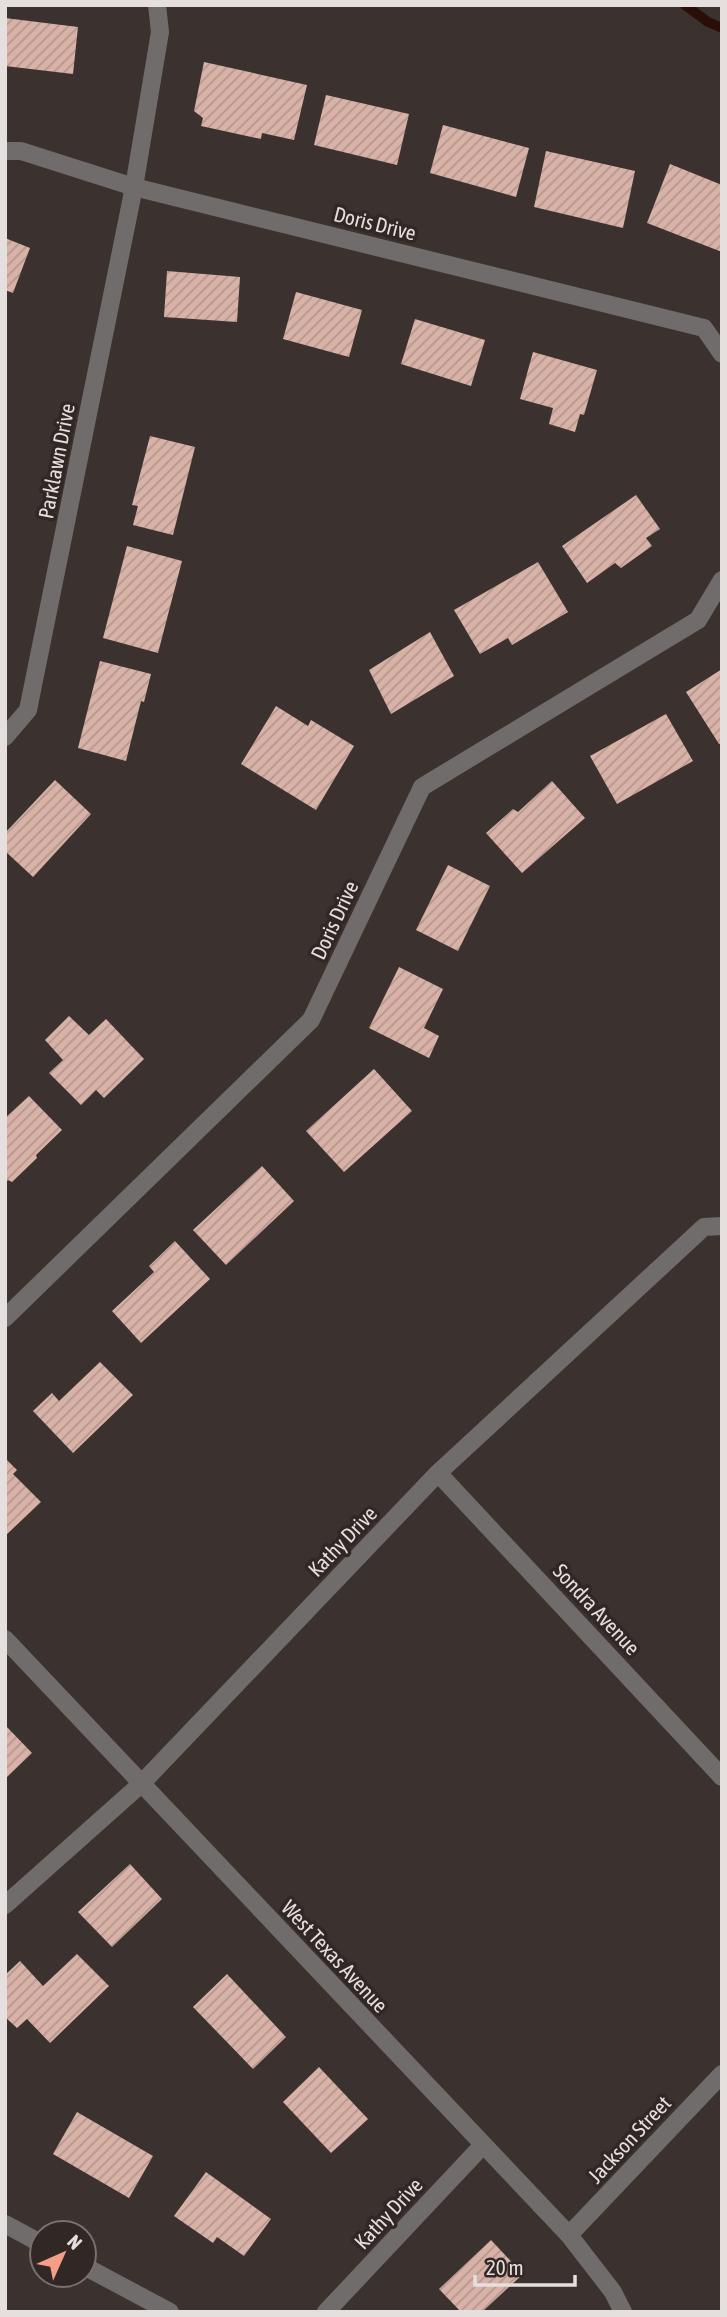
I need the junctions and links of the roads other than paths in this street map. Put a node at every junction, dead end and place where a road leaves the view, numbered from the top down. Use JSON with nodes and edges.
{"nodes":[{"id":1,"x":157,"y":5,"type":"edge"},
{"id":2,"x":5,"y":151,"type":"edge"},
{"id":3,"x":134,"y":187,"type":"junction"},
{"id":4,"x":722,"y":354,"type":"edge"},
{"id":5,"x":722,"y":580,"type":"edge"},
{"id":6,"x":5,"y":737,"type":"edge"},
{"id":7,"x":722,"y":1226,"type":"edge"},
{"id":8,"x":5,"y":1318,"type":"edge"},
{"id":9,"x":438,"y":1473,"type":"junction"},
{"id":10,"x":5,"y":1639,"type":"edge"},
{"id":11,"x":722,"y":1777,"type":"edge"},
{"id":12,"x":141,"y":1784,"type":"junction"},
{"id":13,"x":5,"y":1905,"type":"edge"},
{"id":14,"x":722,"y":2074,"type":"edge"},
{"id":15,"x":483,"y":2145,"type":"junction"},
{"id":16,"x":5,"y":2224,"type":"edge"},
{"id":17,"x":569,"y":2235,"type":"junction"},
{"id":18,"x":28,"y":2236,"type":"edge"},
{"id":19,"x":98,"y":2273,"type":"edge"},
{"id":20,"x":170,"y":2312,"type":"edge"},
{"id":21,"x":326,"y":2312,"type":"edge"},
{"id":22,"x":622,"y":2312,"type":"edge"}],
"edges":[{"from":1,"to":3,"type":"street","name":"Parklawn Drive"},
{"from":2,"to":3,"type":"street","name":"Doris Drive"},
{"from":3,"to":4,"type":"street","name":"Doris Drive"},
{"from":3,"to":6,"type":"street","name":"Parklawn Drive"},
{"from":5,"to":8,"type":"street","name":"Doris Drive"},
{"from":7,"to":9,"type":"street","name":"Kathy Drive"},
{"from":9,"to":11,"type":"street","name":"Sondra Avenue"},
{"from":9,"to":12,"type":"street","name":"Kathy Drive"},
{"from":10,"to":12,"type":"street","name":"West Texas Avenue"},
{"from":12,"to":13,"type":"street","name":"Kathy Drive"},
{"from":12,"to":15,"type":"street","name":"West Texas Avenue"},
{"from":14,"to":17,"type":"street","name":"Jackson Street"},
{"from":15,"to":17,"type":"street","name":"West Texas Avenue"},
{"from":15,"to":21,"type":"street","name":"Kathy Drive"},
{"from":16,"to":18,"type":"street"},
{"from":17,"to":22,"type":"street","name":"West Texas Avenue"},
{"from":19,"to":20,"type":"street"}]}
